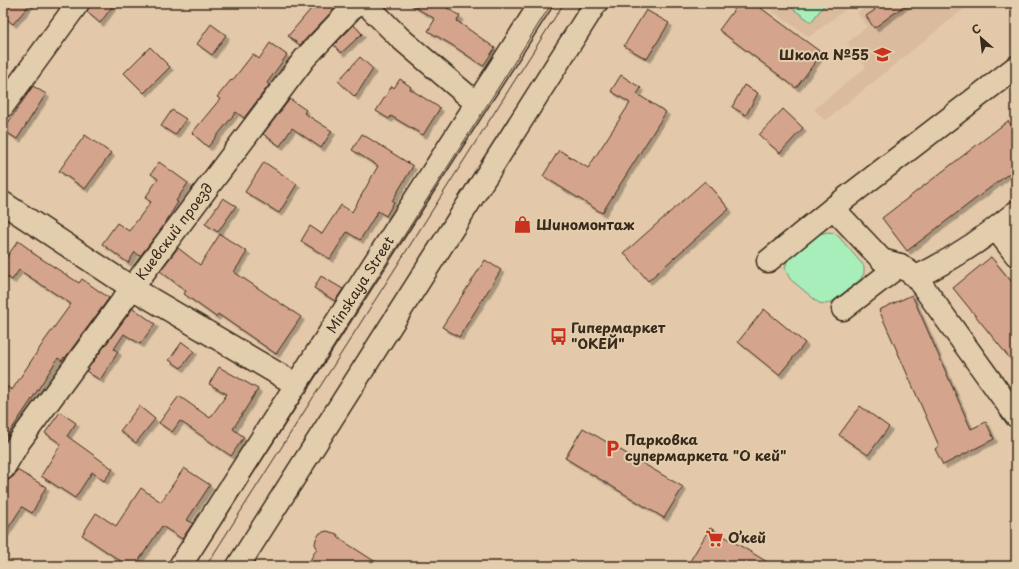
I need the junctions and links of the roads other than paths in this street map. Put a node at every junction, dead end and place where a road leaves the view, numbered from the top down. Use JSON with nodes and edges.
{"nodes":[{"id":1,"x":78,"y":3,"type":"edge"},
{"id":2,"x":357,"y":3,"type":"edge"},
{"id":3,"x":364,"y":3,"type":"edge"},
{"id":4,"x":541,"y":3,"type":"edge"},
{"id":5,"x":596,"y":3,"type":"edge"},
{"id":6,"x":1016,"y":68,"type":"edge"},
{"id":7,"x":476,"y":103,"type":"junction"},
{"id":8,"x":3,"y":106,"type":"edge"},
{"id":9,"x":3,"y":203,"type":"edge"},
{"id":10,"x":833,"y":208,"type":"junction"},
{"id":11,"x":1016,"y":212,"type":"edge"},
{"id":12,"x":996,"y":229,"type":"junction"},
{"id":13,"x":1016,"y":255,"type":"edge"},
{"id":14,"x":768,"y":261,"type":"dead end"},
{"id":15,"x":908,"y":271,"type":"junction"},
{"id":16,"x":132,"y":288,"type":"junction"},
{"id":17,"x":843,"y":309,"type":"dead end"},
{"id":18,"x":297,"y":385,"type":"junction"},
{"id":19,"x":1016,"y":416,"type":"edge"},
{"id":20,"x":3,"y":469,"type":"edge"},
{"id":21,"x":180,"y":566,"type":"edge"},
{"id":22,"x":238,"y":566,"type":"edge"}],
"edges":[{"from":1,"to":8,"type":"street"},
{"from":2,"to":16,"type":"street","name":"Киевский проезд"},
{"from":3,"to":7,"type":"street"},
{"from":4,"to":7,"type":"street","name":"Minskaya Street"},
{"from":5,"to":22,"type":"street"},
{"from":6,"to":10,"type":"street"},
{"from":7,"to":18,"type":"street","name":"Minskaya Street"},
{"from":9,"to":16,"type":"street"},
{"from":10,"to":14,"type":"street"},
{"from":10,"to":15,"type":"street"},
{"from":11,"to":12,"type":"street"},
{"from":12,"to":13,"type":"street"},
{"from":12,"to":15,"type":"street"},
{"from":15,"to":17,"type":"street"},
{"from":15,"to":19,"type":"street"},
{"from":16,"to":18,"type":"street"},
{"from":16,"to":20,"type":"street","name":"Киевский проезд"},
{"from":18,"to":21,"type":"street","name":"Minskaya Street"}]}
